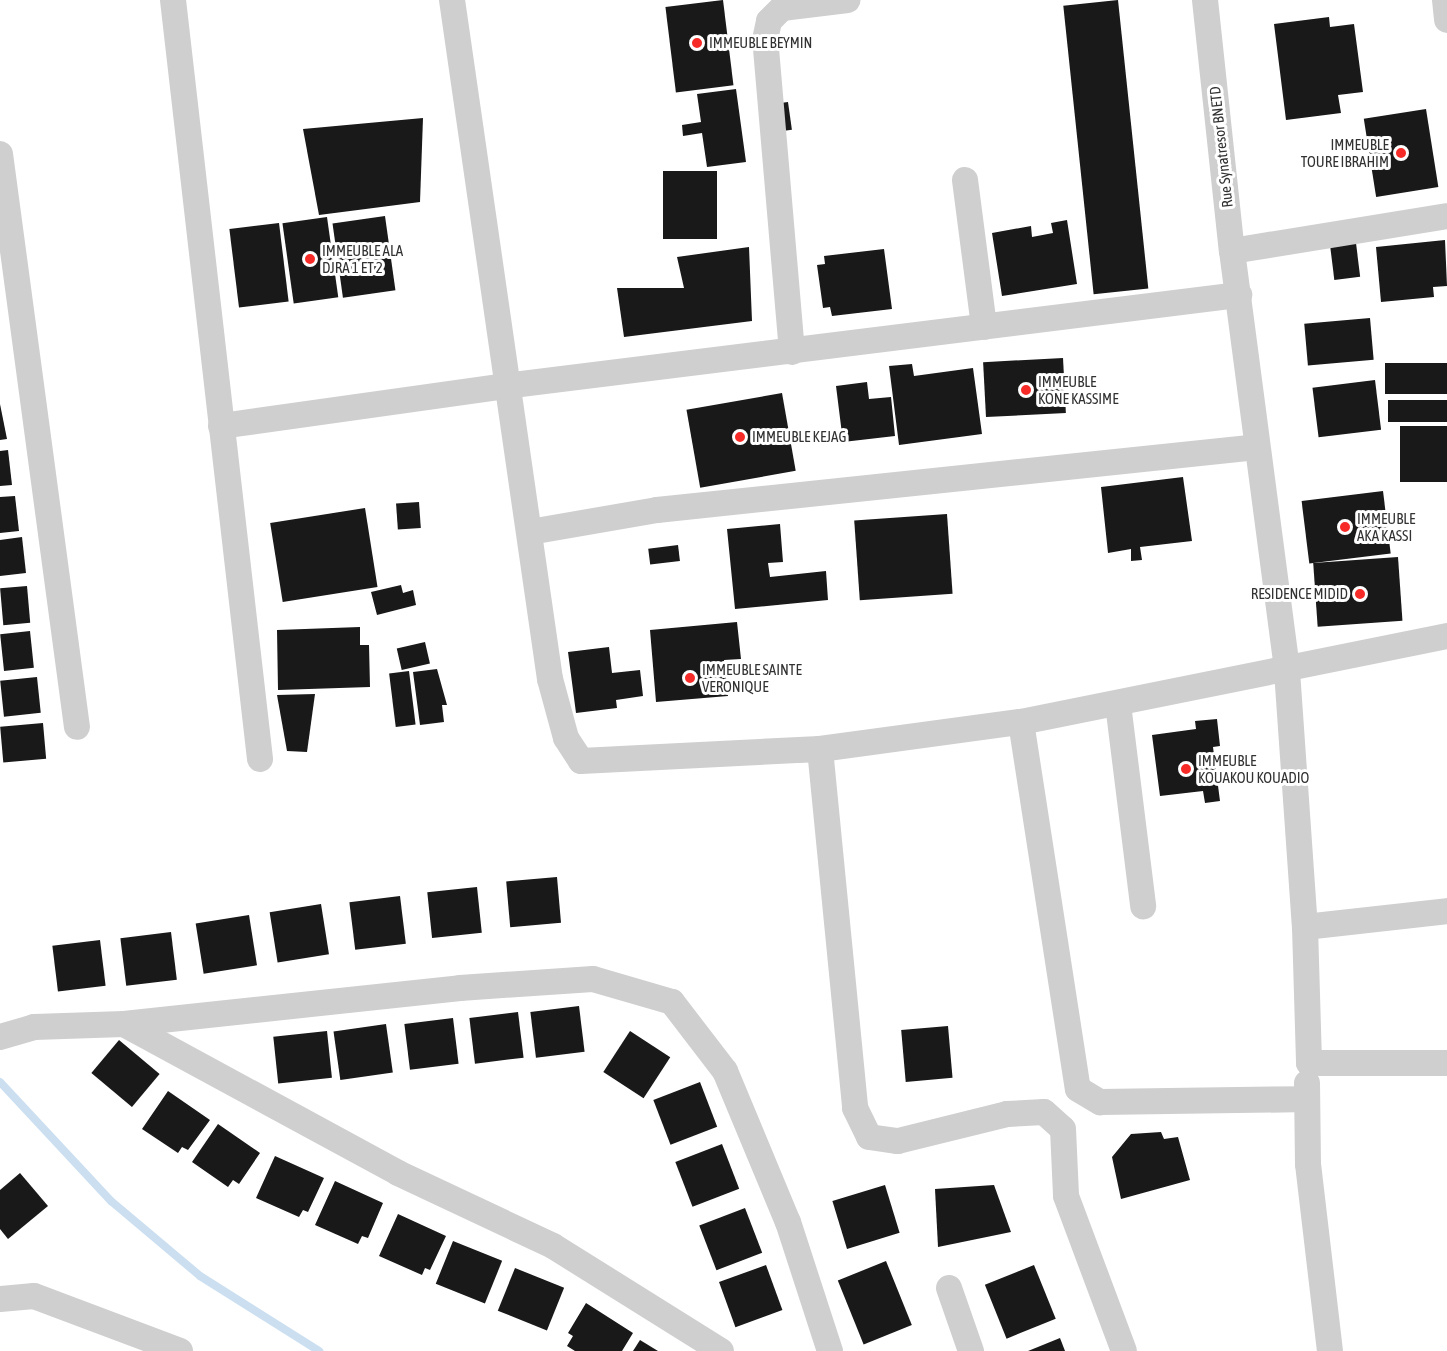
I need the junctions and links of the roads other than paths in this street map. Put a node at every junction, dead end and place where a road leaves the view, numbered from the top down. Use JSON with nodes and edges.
{"nodes":[{"id":1,"x":174,"y":0,"type":"edge"},
{"id":2,"x":452,"y":0,"type":"edge"},
{"id":3,"x":848,"y":0,"type":"edge"},
{"id":4,"x":1205,"y":0,"type":"edge"},
{"id":5,"x":0,"y":154,"type":"edge"},
{"id":6,"x":965,"y":180,"type":"dead end"},
{"id":7,"x":1447,"y":216,"type":"edge"},
{"id":8,"x":1232,"y":251,"type":"junction"},
{"id":9,"x":1239,"y":294,"type":"junction"},
{"id":10,"x":9,"y":299,"type":"edge"},
{"id":11,"x":984,"y":327,"type":"junction"},
{"id":12,"x":792,"y":352,"type":"junction"},
{"id":13,"x":505,"y":386,"type":"junction"},
{"id":14,"x":221,"y":426,"type":"junction"},
{"id":15,"x":1257,"y":447,"type":"junction"},
{"id":16,"x":530,"y":532,"type":"junction"},
{"id":17,"x":1447,"y":636,"type":"edge"},
{"id":18,"x":1287,"y":671,"type":"junction"},
{"id":19,"x":1118,"y":704,"type":"junction"},
{"id":20,"x":1021,"y":722,"type":"junction"},
{"id":21,"x":77,"y":728,"type":"dead end"},
{"id":22,"x":820,"y":750,"type":"junction"},
{"id":23,"x":260,"y":759,"type":"dead end"},
{"id":24,"x":1143,"y":906,"type":"dead end"},
{"id":25,"x":1447,"y":911,"type":"edge"},
{"id":26,"x":1305,"y":927,"type":"junction"},
{"id":27,"x":124,"y":1024,"type":"junction"},
{"id":28,"x":0,"y":1037,"type":"edge"},
{"id":29,"x":1309,"y":1063,"type":"junction"},
{"id":30,"x":1447,"y":1064,"type":"edge"},
{"id":31,"x":1306,"y":1099,"type":"junction"},
{"id":32,"x":949,"y":1288,"type":"dead end"},
{"id":33,"x":2,"y":1303,"type":"edge"},
{"id":34,"x":180,"y":1351,"type":"edge"},
{"id":35,"x":721,"y":1351,"type":"edge"},
{"id":36,"x":830,"y":1351,"type":"edge"},
{"id":37,"x":971,"y":1351,"type":"edge"},
{"id":38,"x":1124,"y":1351,"type":"edge"},
{"id":39,"x":1330,"y":1351,"type":"edge"}],
"edges":[{"from":1,"to":14,"type":"street"},
{"from":2,"to":13,"type":"street"},
{"from":3,"to":12,"type":"street"},
{"from":4,"to":8,"type":"street","name":"Rue Synatresor BNETD"},
{"from":5,"to":10,"type":"street"},
{"from":6,"to":11,"type":"street"},
{"from":7,"to":8,"type":"street"},
{"from":8,"to":9,"type":"street","name":"Rue Synatresor BNETD"},
{"from":9,"to":11,"type":"street"},
{"from":9,"to":15,"type":"street","name":"Rue Synatresor BNETD"},
{"from":10,"to":21,"type":"street"},
{"from":11,"to":12,"type":"street"},
{"from":12,"to":13,"type":"street"},
{"from":13,"to":14,"type":"street"},
{"from":13,"to":16,"type":"street"},
{"from":14,"to":23,"type":"street"},
{"from":15,"to":16,"type":"street"},
{"from":15,"to":18,"type":"street","name":"Rue Synatresor BNETD"},
{"from":16,"to":22,"type":"street"},
{"from":17,"to":18,"type":"street"},
{"from":18,"to":19,"type":"street"},
{"from":18,"to":26,"type":"street","name":"Rue Synatresor BNETD"},
{"from":19,"to":20,"type":"street"},
{"from":19,"to":24,"type":"street"},
{"from":20,"to":22,"type":"street"},
{"from":20,"to":31,"type":"street"},
{"from":22,"to":38,"type":"street"},
{"from":25,"to":26,"type":"street"},
{"from":26,"to":29,"type":"street","name":"Rue Synatresor BNETD"},
{"from":27,"to":28,"type":"street"},
{"from":27,"to":35,"type":"street"},
{"from":27,"to":36,"type":"street"},
{"from":29,"to":30,"type":"street"},
{"from":29,"to":31,"type":"street","name":"Rue Synatresor BNETD"},
{"from":31,"to":39,"type":"street","name":"Rue Synatresor BNETD"},
{"from":32,"to":37,"type":"street"},
{"from":33,"to":34,"type":"street"}]}
